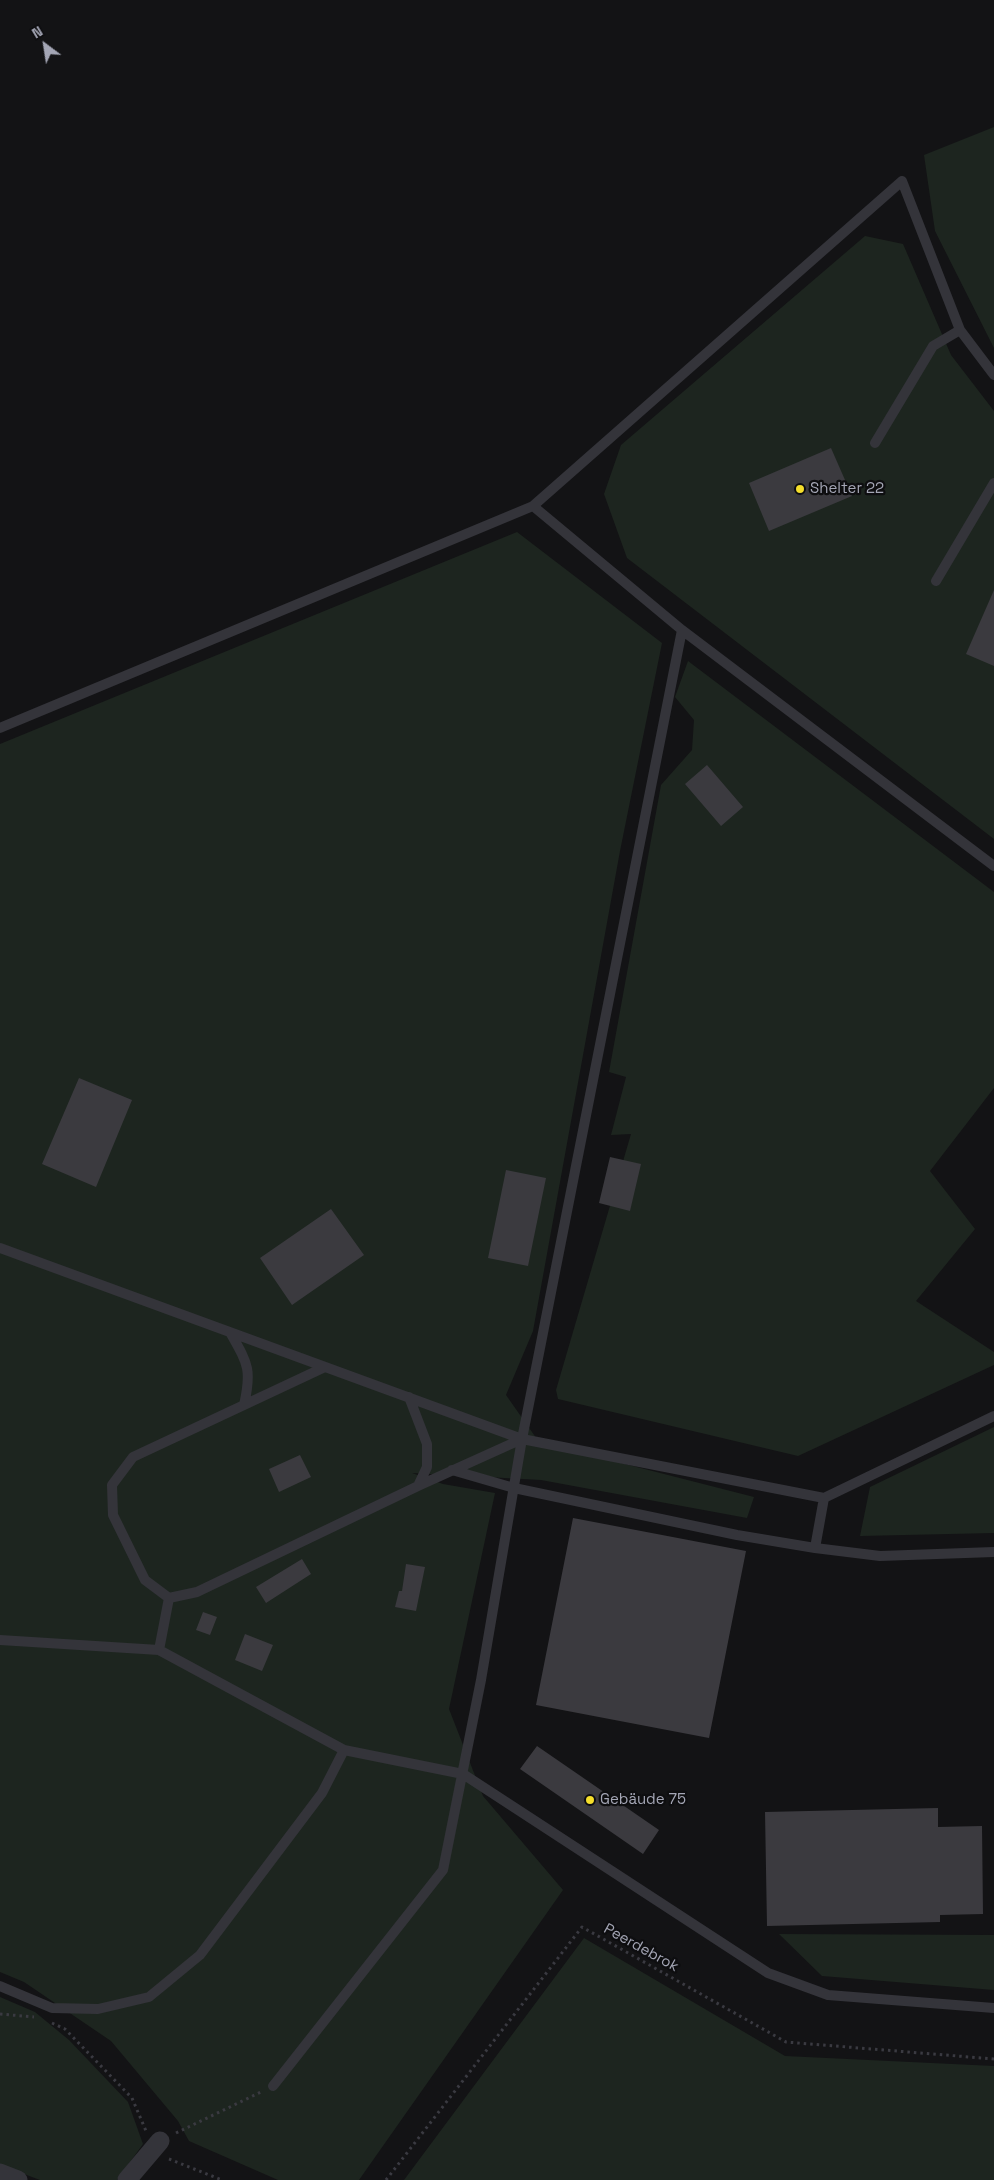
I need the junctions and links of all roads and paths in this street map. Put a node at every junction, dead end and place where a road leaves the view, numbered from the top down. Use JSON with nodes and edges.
{"nodes":[{"id":1,"x":960,"y":330,"type":"junction"},
{"id":2,"x":994,"y":375,"type":"edge"},
{"id":3,"x":875,"y":443,"type":"dead end"},
{"id":4,"x":994,"y":483,"type":"edge"},
{"id":5,"x":533,"y":506,"type":"junction"},
{"id":6,"x":936,"y":581,"type":"dead end"},
{"id":7,"x":682,"y":630,"type":"junction"},
{"id":8,"x":0,"y":728,"type":"edge"},
{"id":9,"x":994,"y":866,"type":"edge"},
{"id":10,"x":0,"y":1248,"type":"edge"},
{"id":11,"x":230,"y":1332,"type":"junction"},
{"id":12,"x":324,"y":1367,"type":"junction"},
{"id":13,"x":409,"y":1397,"type":"junction"},
{"id":14,"x":244,"y":1406,"type":"junction"},
{"id":15,"x":994,"y":1416,"type":"edge"},
{"id":16,"x":522,"y":1439,"type":"junction"},
{"id":17,"x":452,"y":1470,"type":"junction"},
{"id":18,"x":418,"y":1486,"type":"junction"},
{"id":19,"x":514,"y":1488,"type":"junction"},
{"id":20,"x":824,"y":1498,"type":"junction"},
{"id":21,"x":815,"y":1548,"type":"junction"},
{"id":22,"x":994,"y":1552,"type":"edge"},
{"id":23,"x":169,"y":1598,"type":"junction"},
{"id":24,"x":0,"y":1640,"type":"edge"},
{"id":25,"x":159,"y":1650,"type":"junction"},
{"id":26,"x":344,"y":1750,"type":"junction"},
{"id":27,"x":463,"y":1774,"type":"junction"},
{"id":28,"x":0,"y":1986,"type":"edge"},
{"id":29,"x":994,"y":2008,"type":"edge"},
{"id":30,"x":0,"y":2014,"type":"edge"},
{"id":31,"x":40,"y":2018,"type":"dead end"},
{"id":32,"x":48,"y":2022,"type":"dead end"},
{"id":33,"x":994,"y":2059,"type":"edge"},
{"id":34,"x":274,"y":2086,"type":"joint"},
{"id":35,"x":155,"y":2146,"type":"junction"},
{"id":36,"x":0,"y":2173,"type":"edge"},
{"id":37,"x":18,"y":2180,"type":"edge"},
{"id":38,"x":127,"y":2180,"type":"edge"},
{"id":39,"x":222,"y":2180,"type":"edge"},
{"id":40,"x":386,"y":2180,"type":"edge"}],
"edges":[{"from":1,"to":2,"type":"lane"},
{"from":1,"to":3,"type":"lane"},
{"from":1,"to":5,"type":"lane"},
{"from":4,"to":6,"type":"lane"},
{"from":5,"to":7,"type":"lane"},
{"from":5,"to":8,"type":"lane"},
{"from":7,"to":9,"type":"lane"},
{"from":7,"to":16,"type":"lane"},
{"from":10,"to":11,"type":"lane"},
{"from":11,"to":12,"type":"lane"},
{"from":11,"to":14,"type":"lane"},
{"from":12,"to":13,"type":"lane"},
{"from":12,"to":14,"type":"lane"},
{"from":13,"to":16,"type":"lane"},
{"from":13,"to":18,"type":"lane"},
{"from":14,"to":23,"type":"lane"},
{"from":15,"to":20,"type":"lane"},
{"from":16,"to":17,"type":"lane"},
{"from":16,"to":19,"type":"lane"},
{"from":16,"to":20,"type":"lane"},
{"from":17,"to":18,"type":"lane"},
{"from":17,"to":19,"type":"lane"},
{"from":18,"to":23,"type":"lane"},
{"from":19,"to":21,"type":"lane"},
{"from":19,"to":27,"type":"lane"},
{"from":20,"to":21,"type":"lane"},
{"from":21,"to":22,"type":"lane"},
{"from":23,"to":25,"type":"lane"},
{"from":24,"to":25,"type":"lane"},
{"from":25,"to":26,"type":"lane"},
{"from":26,"to":27,"type":"lane"},
{"from":26,"to":28,"type":"lane"},
{"from":27,"to":29,"type":"lane"},
{"from":27,"to":34,"type":"lane"},
{"from":30,"to":31,"type":"path"},
{"from":32,"to":35,"type":"path"},
{"from":33,"to":40,"type":"path","name":"Peerdebrok"},
{"from":34,"to":35,"type":"path"},
{"from":35,"to":38,"type":"street"},
{"from":35,"to":39,"type":"path"},
{"from":36,"to":37,"type":"street"}]}
